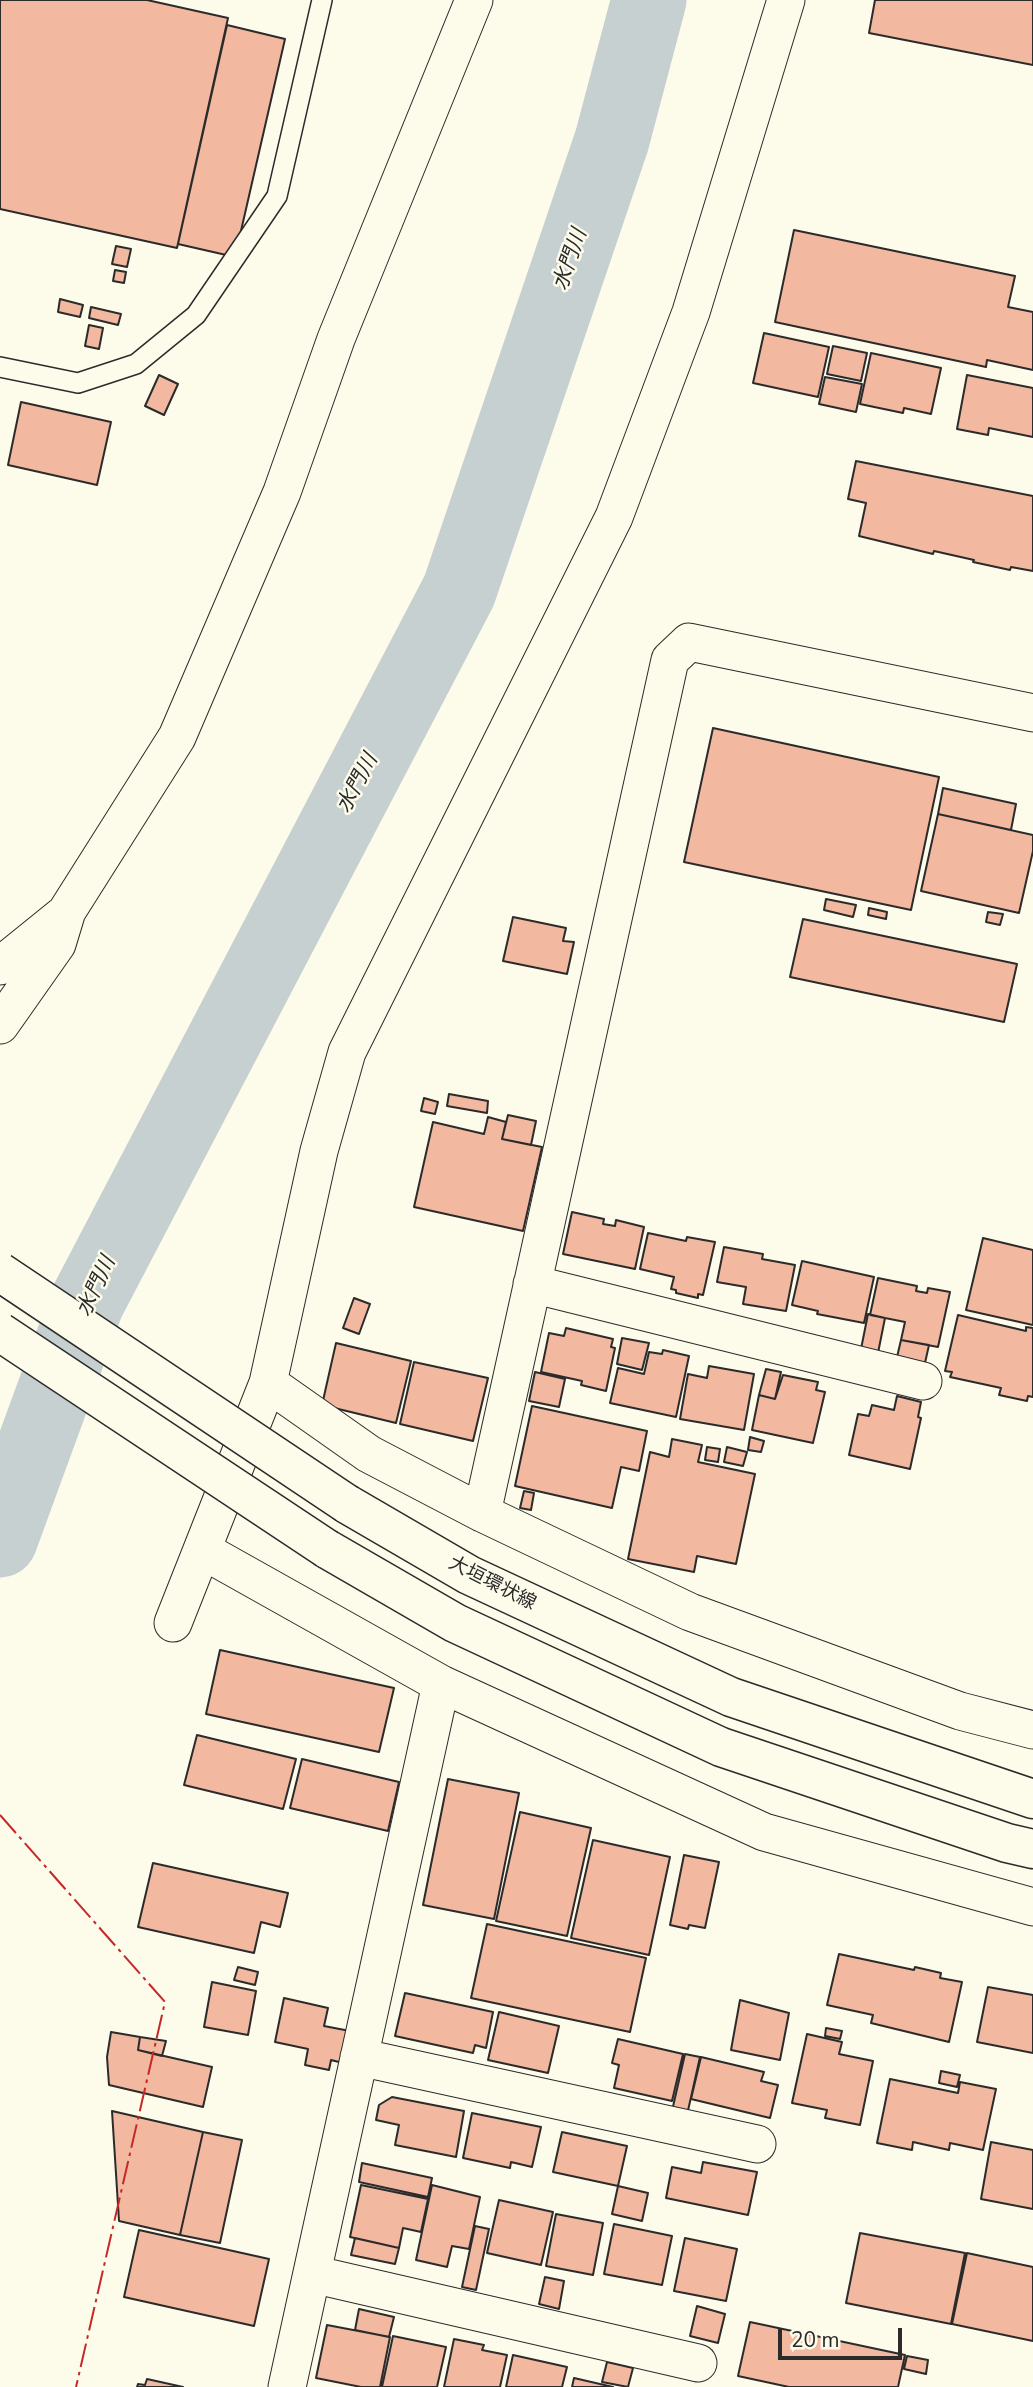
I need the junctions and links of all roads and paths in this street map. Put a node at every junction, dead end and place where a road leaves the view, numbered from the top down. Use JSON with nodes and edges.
{"nodes":[{"id":1,"x":322,"y":0,"type":"edge"},
{"id":2,"x":474,"y":0,"type":"edge"},
{"id":3,"x":786,"y":0,"type":"edge"},
{"id":4,"x":0,"y":367,"type":"edge"},
{"id":5,"x":1033,"y":713,"type":"edge"},
{"id":6,"x":67,"y":911,"type":"junction"},
{"id":7,"x":0,"y":966,"type":"edge"},
{"id":8,"x":0,"y":1026,"type":"edge"},
{"id":9,"x":0,"y":1272,"type":"edge"},
{"id":10,"x":532,"y":1284,"type":"junction"},
{"id":11,"x":0,"y":1332,"type":"edge"},
{"id":12,"x":923,"y":1381,"type":"dead end"},
{"id":13,"x":268,"y":1383,"type":"junction"},
{"id":14,"x":482,"y":1513,"type":"junction"},
{"id":15,"x":202,"y":1550,"type":"junction"},
{"id":16,"x":173,"y":1623,"type":"dead end"},
{"id":17,"x":441,"y":1684,"type":"junction"},
{"id":18,"x":1033,"y":1730,"type":"edge"},
{"id":19,"x":1033,"y":1799,"type":"edge"},
{"id":20,"x":1033,"y":1849,"type":"edge"},
{"id":21,"x":1033,"y":1907,"type":"edge"},
{"id":22,"x":359,"y":2057,"type":"junction"},
{"id":23,"x":757,"y":2144,"type":"dead end"},
{"id":24,"x":312,"y":2274,"type":"junction"},
{"id":25,"x":698,"y":2363,"type":"dead end"},
{"id":26,"x":287,"y":2387,"type":"edge"}],
"edges":[{"from":1,"to":4,"type":"lane"},
{"from":2,"to":6,"type":"street"},
{"from":3,"to":13,"type":"street"},
{"from":5,"to":10,"type":"street"},
{"from":6,"to":7,"type":"street"},
{"from":6,"to":8,"type":"street"},
{"from":9,"to":19,"type":"main road","name":"大垣環状線","bridge":true},
{"from":10,"to":12,"type":"street"},
{"from":10,"to":14,"type":"street"},
{"from":11,"to":20,"type":"main road","bridge":true},
{"from":13,"to":14,"type":"street"},
{"from":13,"to":15,"type":"street"},
{"from":14,"to":18,"type":"street"},
{"from":15,"to":16,"type":"street"},
{"from":15,"to":17,"type":"street"},
{"from":17,"to":21,"type":"street"},
{"from":17,"to":22,"type":"street"},
{"from":22,"to":23,"type":"street"},
{"from":22,"to":24,"type":"street"},
{"from":24,"to":25,"type":"street"},
{"from":24,"to":26,"type":"street"}]}
